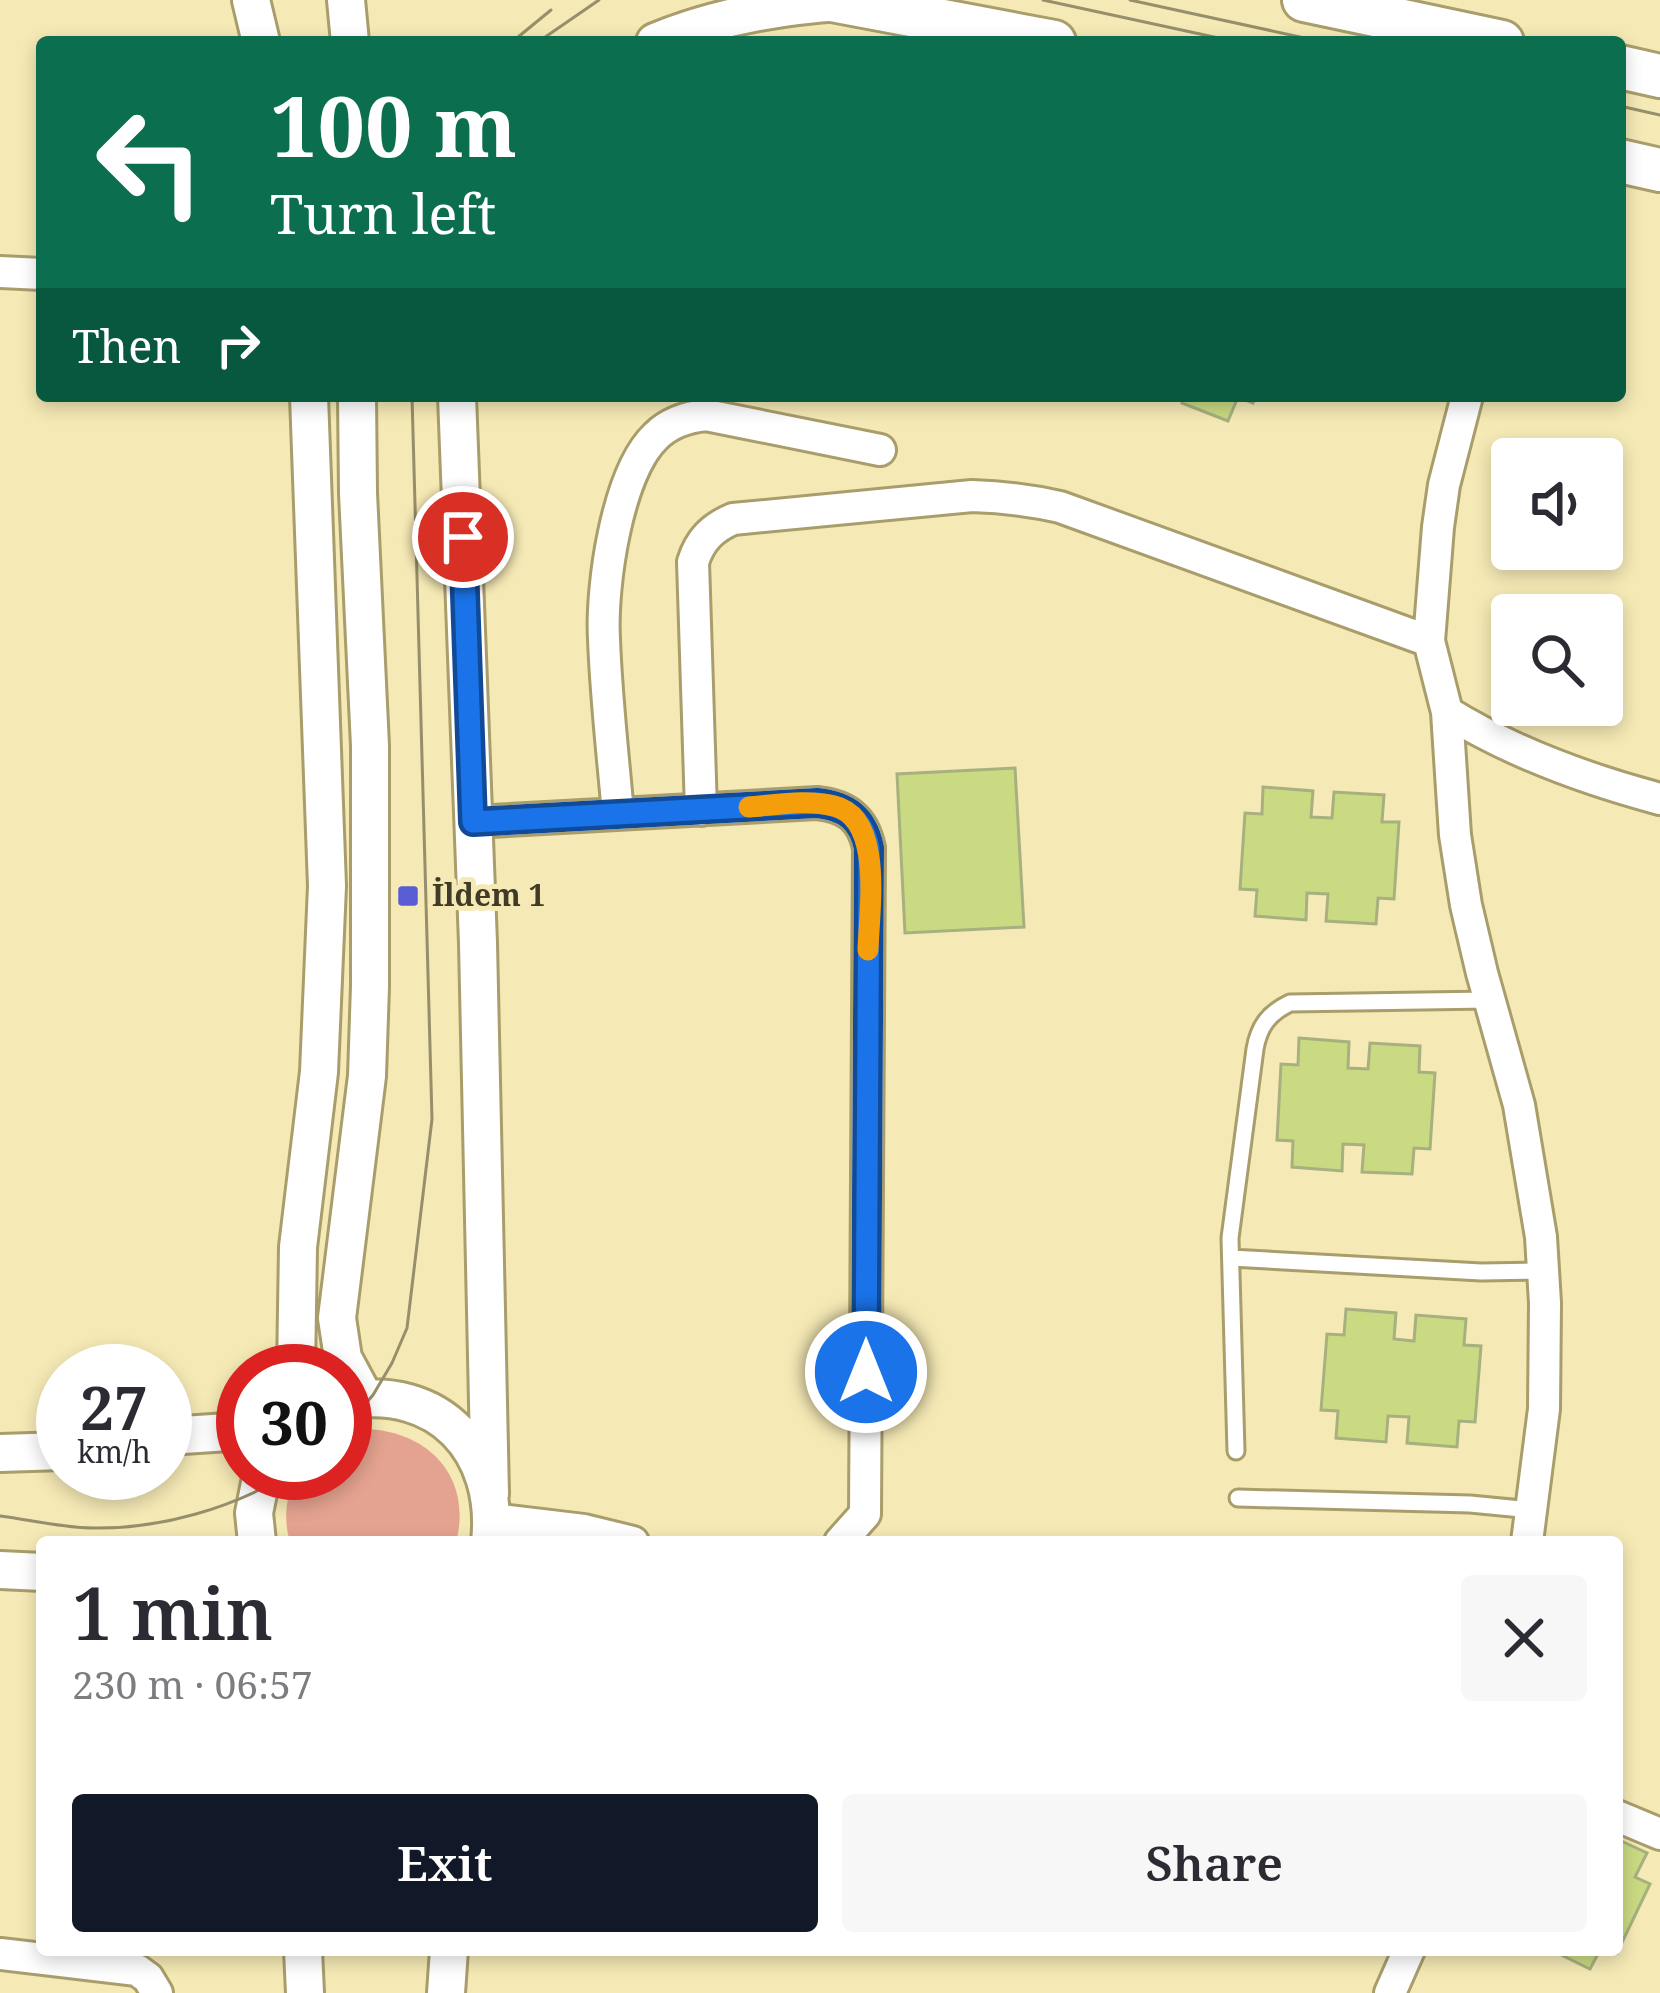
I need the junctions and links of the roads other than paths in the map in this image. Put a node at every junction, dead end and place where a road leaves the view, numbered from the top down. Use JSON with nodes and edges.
{"nodes":[{"id":1,"x":251,"y":0,"type":"edge"},
{"id":2,"x":346,"y":0,"type":"edge"},
{"id":3,"x":1304,"y":0,"type":"edge"},
{"id":4,"x":837,"y":1,"type":"edge"},
{"id":5,"x":259,"y":36,"type":"edge"},
{"id":6,"x":349,"y":36,"type":"edge"},
{"id":7,"x":673,"y":36,"type":"edge"},
{"id":8,"x":1022,"y":36,"type":"edge"},
{"id":9,"x":1474,"y":36,"type":"edge"},
{"id":10,"x":1626,"y":68,"type":"edge"},
{"id":11,"x":1660,"y":76,"type":"edge"},
{"id":12,"x":1626,"y":162,"type":"edge"},
{"id":13,"x":1660,"y":170,"type":"edge"},
{"id":14,"x":0,"y":272,"type":"edge"},
{"id":15,"x":36,"y":274,"type":"edge"},
{"id":16,"x":309,"y":402,"type":"edge"},
{"id":17,"x":357,"y":402,"type":"edge"},
{"id":18,"x":457,"y":402,"type":"edge"},
{"id":19,"x":1465,"y":402,"type":"edge"},
{"id":20,"x":880,"y":450,"type":"dead end"},
{"id":21,"x":1429,"y":641,"type":"junction"},
{"id":22,"x":1447,"y":712,"type":"junction"},
{"id":23,"x":1660,"y":799,"type":"edge"},
{"id":24,"x":700,"y":810,"type":"junction"},
{"id":25,"x":618,"y":814,"type":"junction"},
{"id":26,"x":473,"y":822,"type":"junction"},
{"id":27,"x":1489,"y":1000,"type":"junction"},
{"id":28,"x":1231,"y":1258,"type":"junction"},
{"id":29,"x":1544,"y":1271,"type":"junction"},
{"id":30,"x":296,"y":1344,"type":"edge"},
{"id":31,"x":341,"y":1344,"type":"edge"},
{"id":32,"x":372,"y":1398,"type":"edge"},
{"id":33,"x":1236,"y":1451,"type":"dead end"},
{"id":34,"x":36,"y":1452,"type":"edge"},
{"id":35,"x":0,"y":1453,"type":"edge"},
{"id":36,"x":1238,"y":1498,"type":"dead end"},
{"id":37,"x":257,"y":1500,"type":"edge"},
{"id":38,"x":1532,"y":1510,"type":"junction"},
{"id":39,"x":491,"y":1518,"type":"edge"},
{"id":40,"x":256,"y":1536,"type":"edge"},
{"id":41,"x":608,"y":1536,"type":"edge"},
{"id":42,"x":845,"y":1536,"type":"edge"},
{"id":43,"x":1528,"y":1536,"type":"edge"},
{"id":44,"x":0,"y":1570,"type":"edge"},
{"id":45,"x":36,"y":1573,"type":"edge"},
{"id":46,"x":1623,"y":1819,"type":"edge"},
{"id":47,"x":1660,"y":1834,"type":"edge"},
{"id":48,"x":0,"y":1954,"type":"edge"},
{"id":49,"x":303,"y":1956,"type":"edge"},
{"id":50,"x":448,"y":1956,"type":"edge"},
{"id":51,"x":1406,"y":1956,"type":"edge"},
{"id":52,"x":157,"y":1993,"type":"edge"},
{"id":53,"x":305,"y":1993,"type":"edge"},
{"id":54,"x":446,"y":1993,"type":"edge"},
{"id":55,"x":1390,"y":1993,"type":"edge"}],
"edges":[{"from":1,"to":5,"type":"street"},
{"from":2,"to":6,"type":"street"},
{"from":3,"to":9,"type":"main road"},
{"from":4,"to":7,"type":"street"},
{"from":4,"to":8,"type":"main road"},
{"from":10,"to":11,"type":"main road"},
{"from":12,"to":13,"type":"main road"},
{"from":14,"to":15,"type":"street"},
{"from":16,"to":30,"type":"street"},
{"from":17,"to":31,"type":"street"},
{"from":18,"to":26,"type":"street"},
{"from":19,"to":21,"type":"street"},
{"from":20,"to":25,"type":"street"},
{"from":21,"to":22,"type":"street"},
{"from":21,"to":24,"type":"street"},
{"from":22,"to":23,"type":"street"},
{"from":22,"to":27,"type":"street"},
{"from":24,"to":25,"type":"street"},
{"from":24,"to":42,"type":"street"},
{"from":25,"to":26,"type":"street"},
{"from":26,"to":39,"type":"street"},
{"from":27,"to":28,"type":"lane"},
{"from":27,"to":29,"type":"street"},
{"from":28,"to":29,"type":"lane"},
{"from":28,"to":33,"type":"lane"},
{"from":29,"to":38,"type":"street"},
{"from":32,"to":39,"type":"street"},
{"from":34,"to":35,"type":"street"},
{"from":36,"to":38,"type":"lane"},
{"from":37,"to":40,"type":"street"},
{"from":38,"to":43,"type":"street"},
{"from":39,"to":41,"type":"street"},
{"from":44,"to":45,"type":"street"},
{"from":46,"to":47,"type":"street"},
{"from":48,"to":52,"type":"street"},
{"from":49,"to":53,"type":"street"},
{"from":50,"to":54,"type":"street"},
{"from":51,"to":55,"type":"street"}]}
